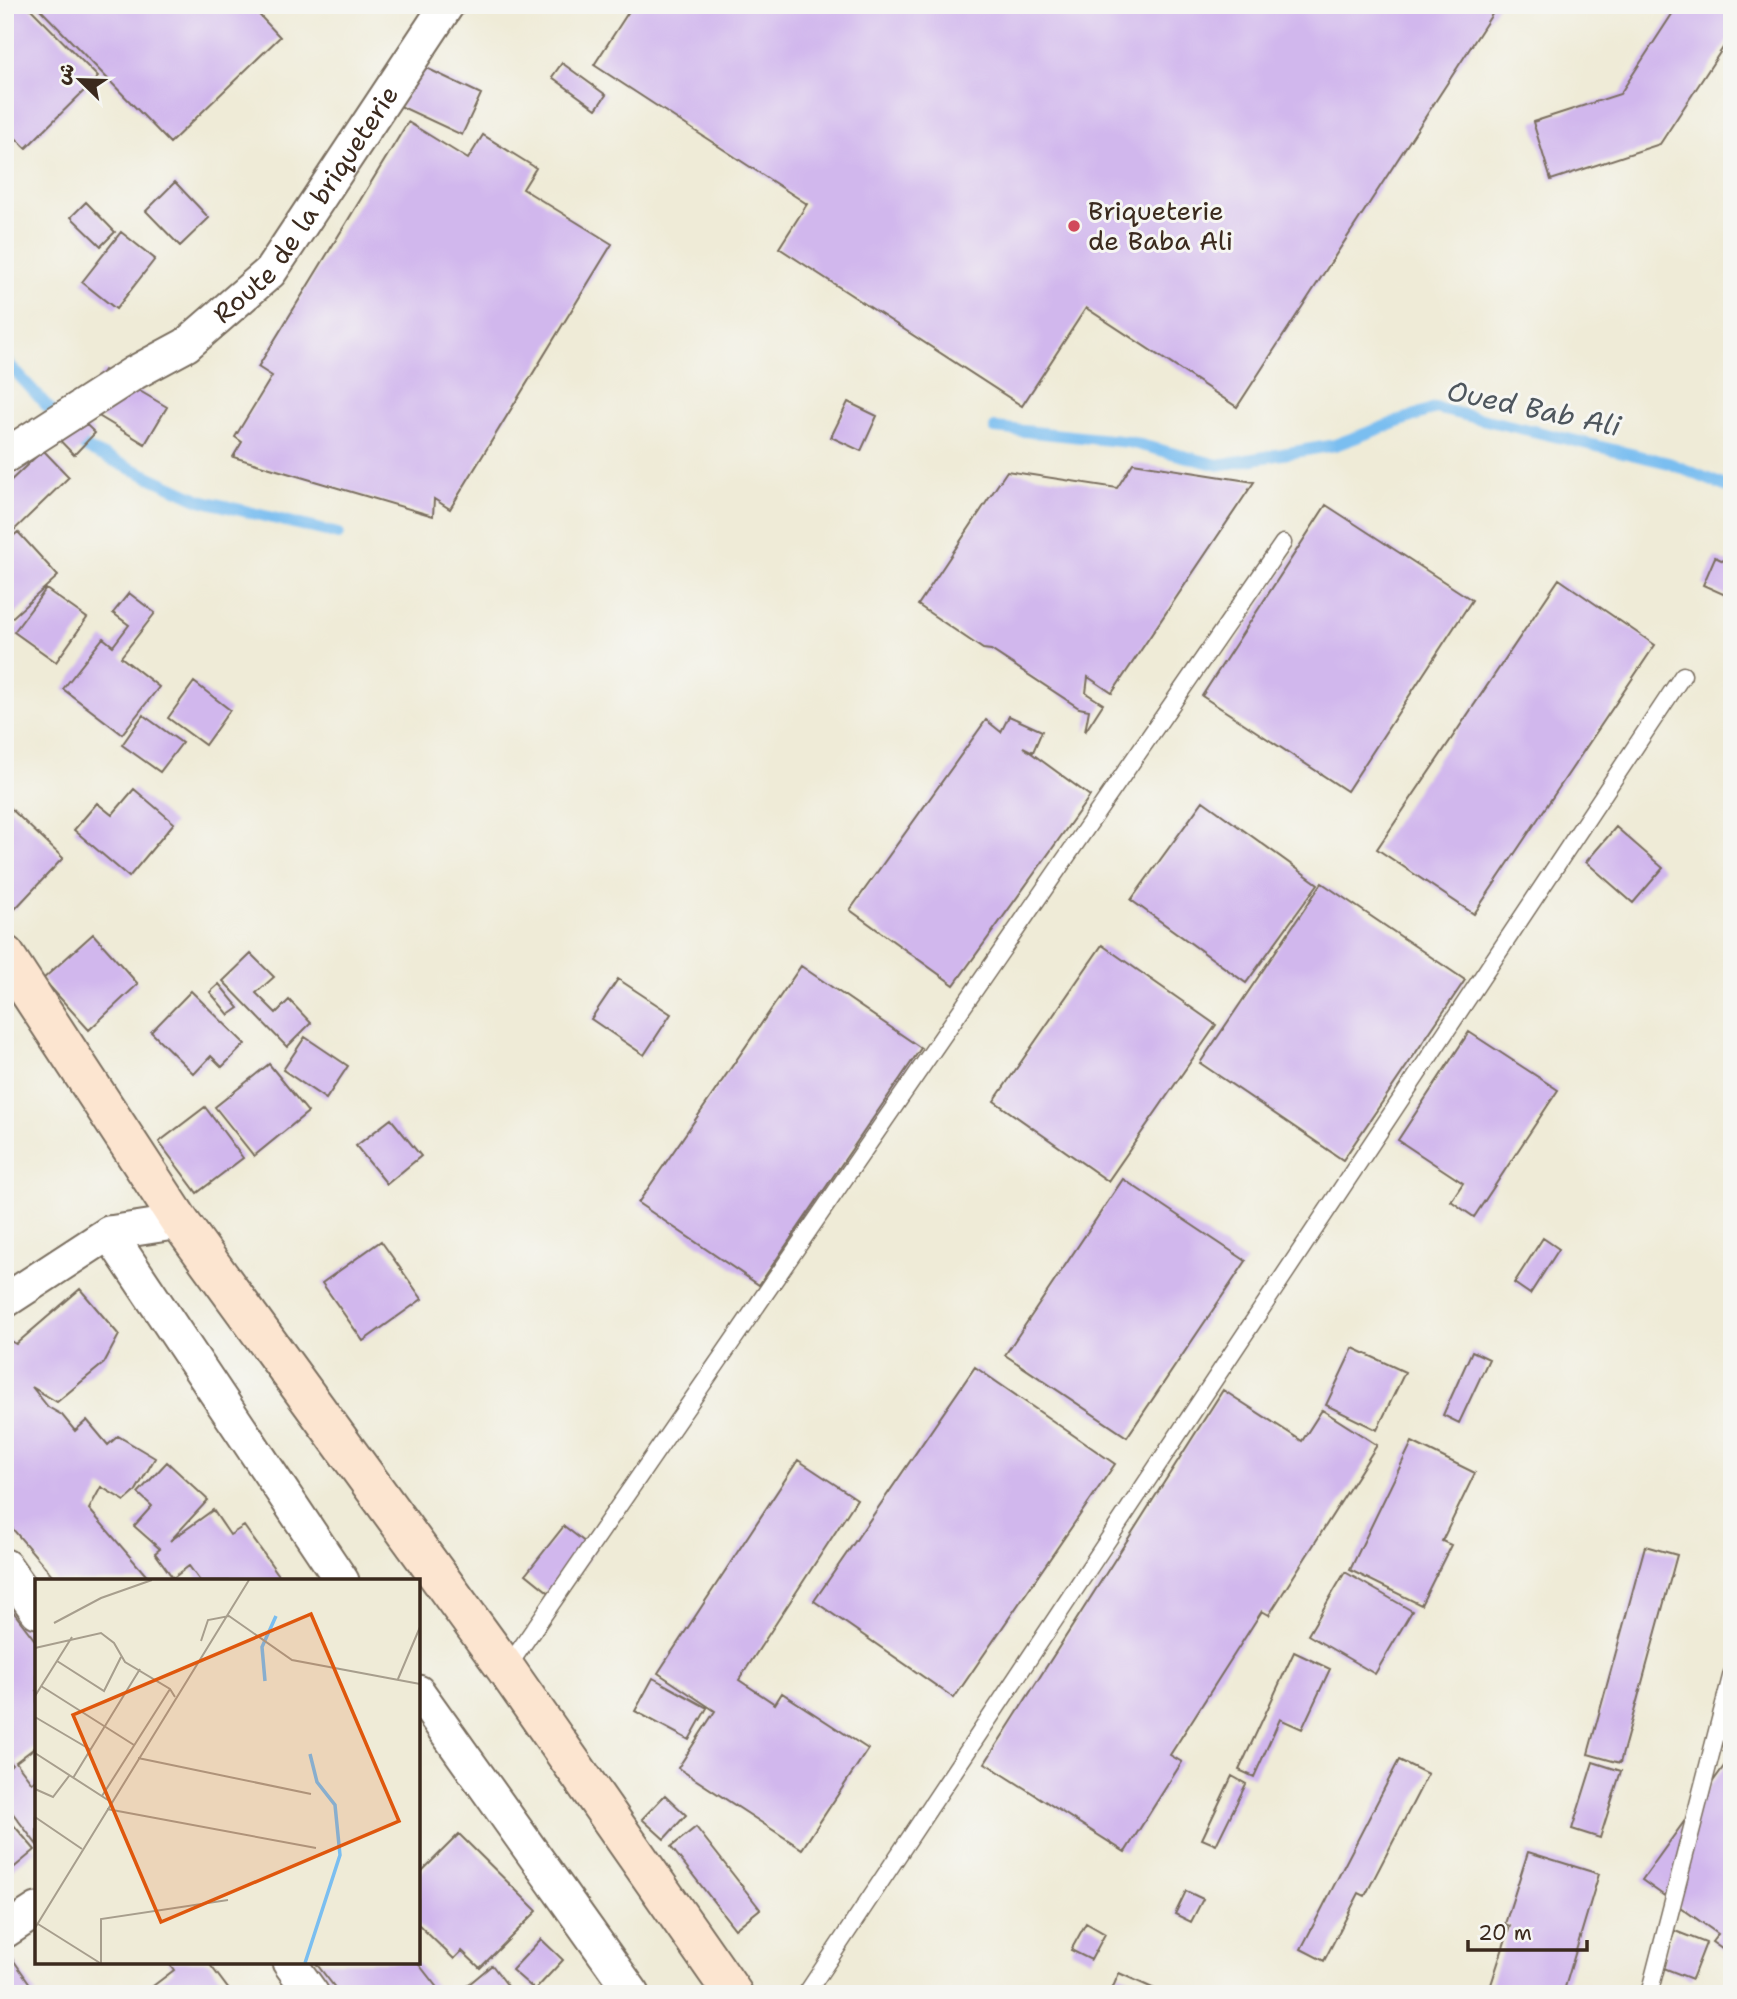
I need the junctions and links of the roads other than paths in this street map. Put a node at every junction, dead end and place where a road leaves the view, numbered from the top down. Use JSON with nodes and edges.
{"nodes":[{"id":1,"x":447,"y":5,"type":"edge"},
{"id":2,"x":15,"y":451,"type":"edge"},
{"id":3,"x":1283,"y":543,"type":"dead end"},
{"id":4,"x":1683,"y":675,"type":"dead end"},
{"id":5,"x":5,"y":955,"type":"edge"},
{"id":6,"x":180,"y":1222,"type":"junction"},
{"id":7,"x":109,"y":1233,"type":"junction"},
{"id":8,"x":5,"y":1301,"type":"edge"},
{"id":9,"x":5,"y":1566,"type":"edge"},
{"id":10,"x":341,"y":1579,"type":"edge"},
{"id":11,"x":35,"y":1608,"type":"edge"},
{"id":12,"x":506,"y":1670,"type":"junction"},
{"id":13,"x":1732,"y":1673,"type":"edge"},
{"id":14,"x":420,"y":1695,"type":"edge"},
{"id":15,"x":35,"y":1911,"type":"edge"},
{"id":16,"x":5,"y":1931,"type":"edge"},
{"id":17,"x":633,"y":1994,"type":"edge"},
{"id":18,"x":733,"y":1994,"type":"edge"},
{"id":19,"x":806,"y":1994,"type":"edge"},
{"id":20,"x":1649,"y":1994,"type":"edge"}],
"edges":[{"from":1,"to":2,"type":"street","name":"Route de la briqueterie"},
{"from":3,"to":12,"type":"lane"},
{"from":4,"to":19,"type":"lane"},
{"from":5,"to":6,"type":"main road"},
{"from":6,"to":7,"type":"street"},
{"from":6,"to":12,"type":"main road"},
{"from":7,"to":8,"type":"street"},
{"from":7,"to":10,"type":"street"},
{"from":9,"to":11,"type":"street"},
{"from":12,"to":18,"type":"main road"},
{"from":13,"to":20,"type":"lane"},
{"from":14,"to":17,"type":"street"},
{"from":15,"to":16,"type":"street"}]}
